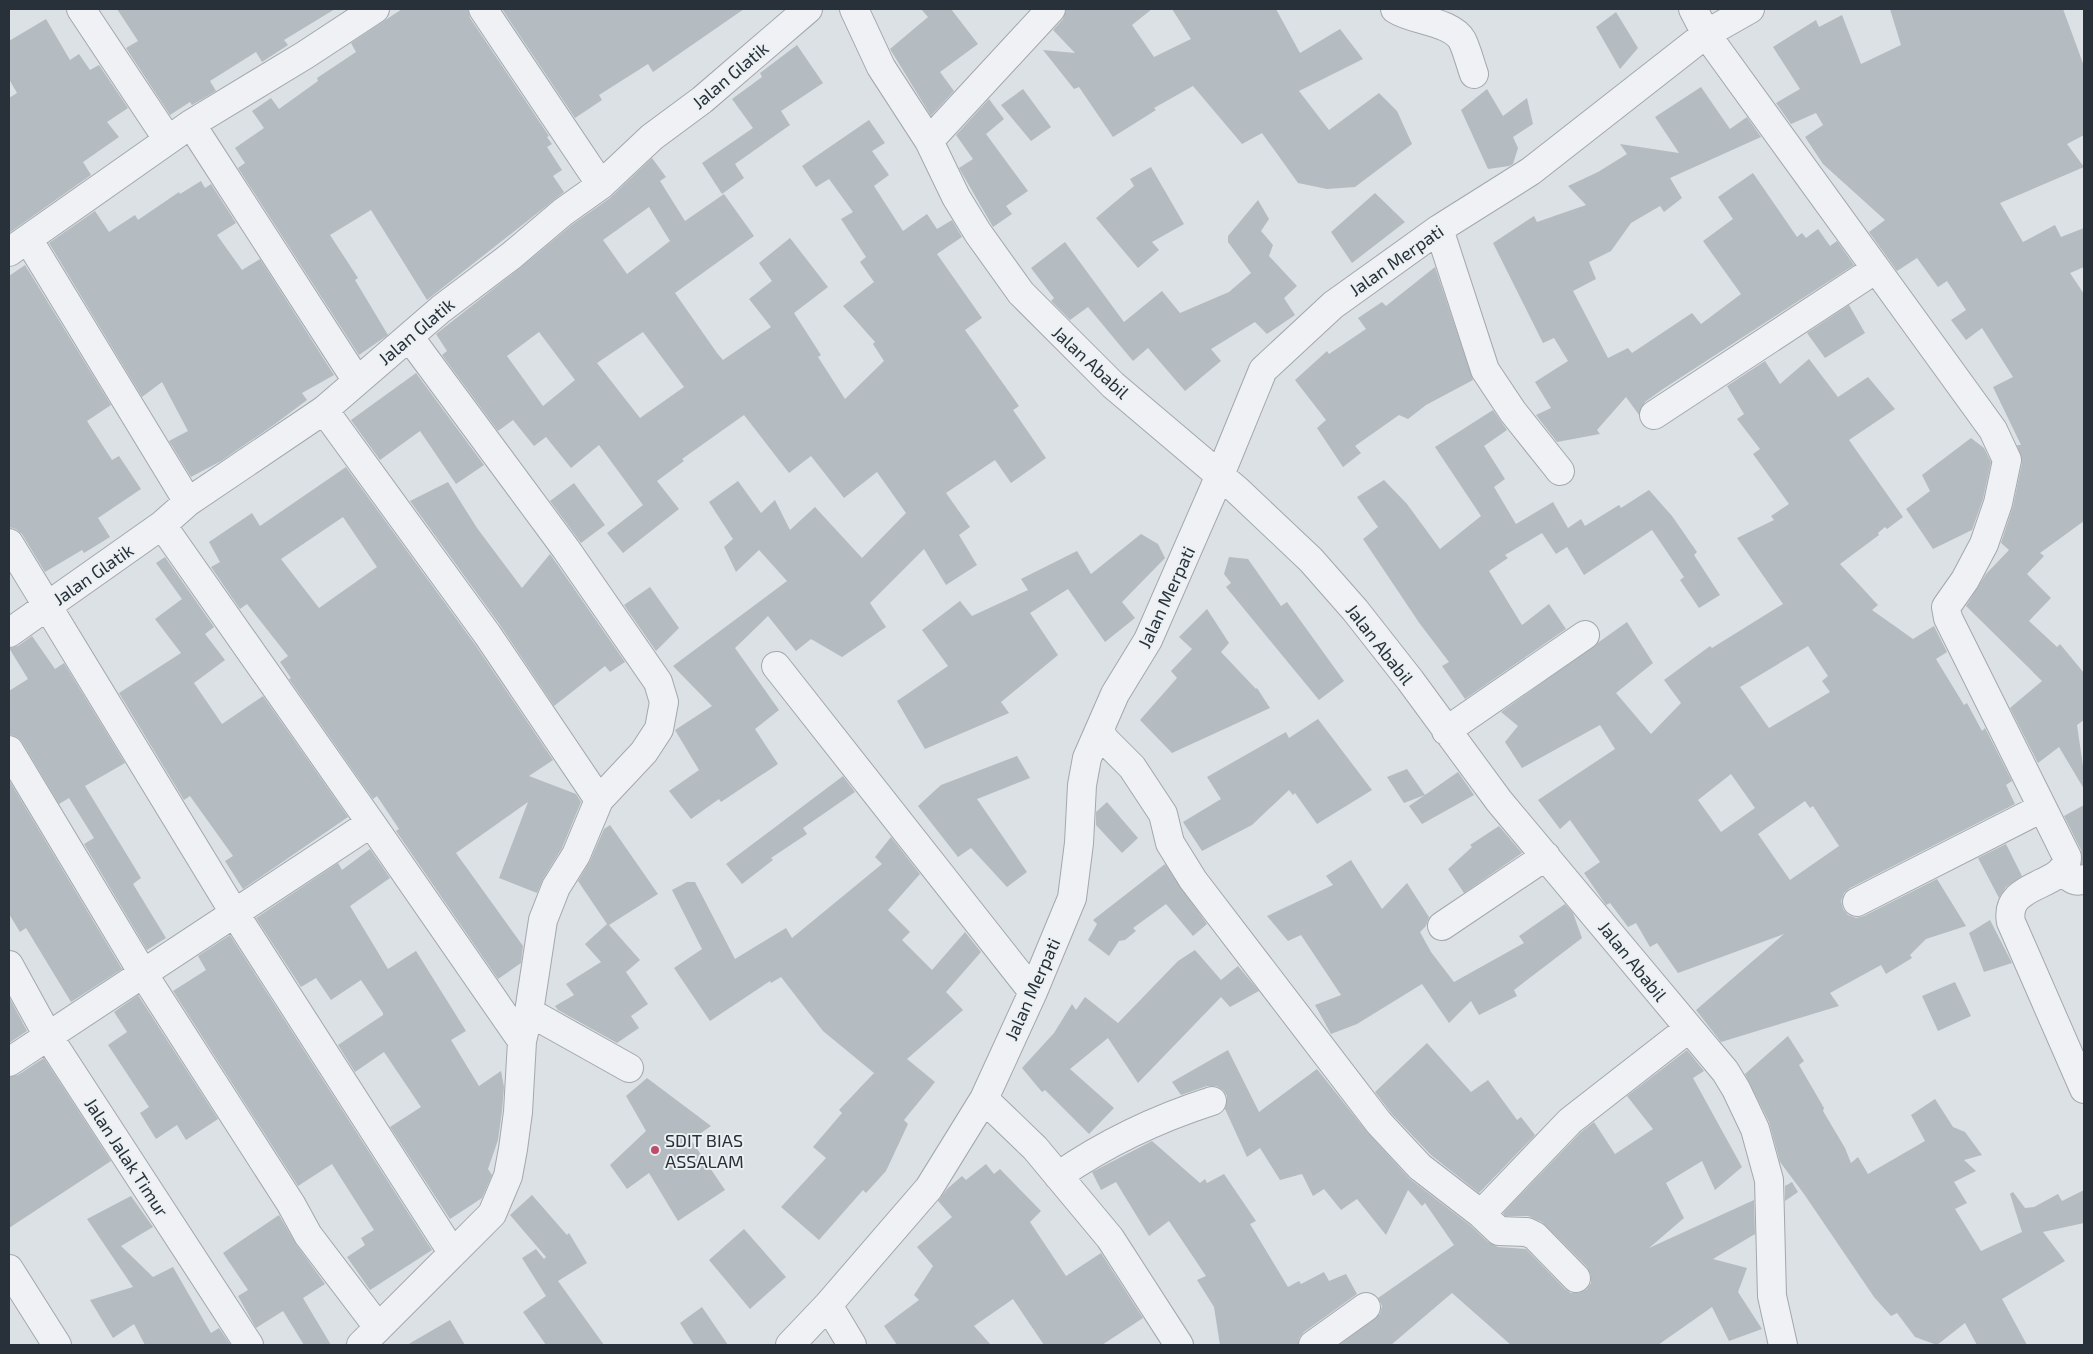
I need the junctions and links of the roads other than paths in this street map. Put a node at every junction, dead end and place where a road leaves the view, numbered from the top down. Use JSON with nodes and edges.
{"nodes":[{"id":1,"x":81,"y":9,"type":"edge"},
{"id":2,"x":375,"y":9,"type":"edge"},
{"id":3,"x":483,"y":9,"type":"edge"},
{"id":4,"x":808,"y":9,"type":"edge"},
{"id":5,"x":854,"y":9,"type":"edge"},
{"id":6,"x":1051,"y":9,"type":"edge"},
{"id":7,"x":1395,"y":9,"type":"edge"},
{"id":8,"x":1693,"y":9,"type":"edge"},
{"id":9,"x":1750,"y":9,"type":"edge"},
{"id":10,"x":1706,"y":34,"type":"junction"},
{"id":11,"x":1474,"y":74,"type":"dead end"},
{"id":12,"x":191,"y":124,"type":"junction"},
{"id":13,"x":168,"y":140,"type":"junction"},
{"id":14,"x":929,"y":141,"type":"junction"},
{"id":15,"x":601,"y":184,"type":"junction"},
{"id":16,"x":1439,"y":229,"type":"junction"},
{"id":17,"x":18,"y":246,"type":"edge"},
{"id":18,"x":1876,"y":268,"type":"junction"},
{"id":19,"x":410,"y":338,"type":"junction"},
{"id":20,"x":357,"y":381,"type":"junction"},
{"id":21,"x":324,"y":410,"type":"junction"},
{"id":22,"x":1654,"y":415,"type":"dead end"},
{"id":23,"x":1560,"y":471,"type":"dead end"},
{"id":24,"x":1220,"y":475,"type":"junction"},
{"id":25,"x":188,"y":502,"type":"junction"},
{"id":26,"x":162,"y":525,"type":"junction"},
{"id":27,"x":9,"y":543,"type":"edge"},
{"id":28,"x":48,"y":605,"type":"junction"},
{"id":29,"x":9,"y":633,"type":"edge"},
{"id":30,"x":1585,"y":635,"type":"dead end"},
{"id":31,"x":776,"y":666,"type":"dead end"},
{"id":32,"x":1099,"y":730,"type":"junction"},
{"id":33,"x":1446,"y":731,"type":"junction"},
{"id":34,"x":9,"y":750,"type":"edge"},
{"id":35,"x":599,"y":800,"type":"junction"},
{"id":36,"x":2042,"y":808,"type":"junction"},
{"id":37,"x":371,"y":823,"type":"junction"},
{"id":38,"x":1546,"y":856,"type":"junction"},
{"id":39,"x":2073,"y":875,"type":"edge"},
{"id":40,"x":1857,"y":902,"type":"dead end"},
{"id":41,"x":235,"y":914,"type":"junction"},
{"id":42,"x":1442,"y":926,"type":"dead end"},
{"id":43,"x":9,"y":965,"type":"edge"},
{"id":44,"x":144,"y":975,"type":"junction"},
{"id":45,"x":1033,"y":992,"type":"junction"},
{"id":46,"x":529,"y":1012,"type":"junction"},
{"id":47,"x":1688,"y":1029,"type":"junction"},
{"id":48,"x":48,"y":1036,"type":"junction"},
{"id":49,"x":522,"y":1041,"type":"junction"},
{"id":50,"x":9,"y":1062,"type":"edge"},
{"id":51,"x":629,"y":1068,"type":"dead end"},
{"id":52,"x":2084,"y":1089,"type":"edge"},
{"id":53,"x":984,"y":1099,"type":"junction"},
{"id":54,"x":1212,"y":1101,"type":"dead end"},
{"id":55,"x":1058,"y":1176,"type":"junction"},
{"id":56,"x":1481,"y":1214,"type":"junction"},
{"id":57,"x":452,"y":1252,"type":"junction"},
{"id":58,"x":9,"y":1269,"type":"edge"},
{"id":59,"x":1576,"y":1278,"type":"dead end"},
{"id":60,"x":828,"y":1306,"type":"junction"},
{"id":61,"x":1366,"y":1307,"type":"dead end"},
{"id":62,"x":369,"y":1336,"type":"edge"},
{"id":63,"x":58,"y":1345,"type":"edge"},
{"id":64,"x":249,"y":1345,"type":"edge"},
{"id":65,"x":790,"y":1345,"type":"edge"},
{"id":66,"x":852,"y":1345,"type":"edge"},
{"id":67,"x":1179,"y":1345,"type":"edge"},
{"id":68,"x":1313,"y":1345,"type":"edge"},
{"id":69,"x":1783,"y":1345,"type":"edge"}],
"edges":[{"from":1,"to":13,"type":"street"},
{"from":2,"to":12,"type":"street"},
{"from":3,"to":15,"type":"street"},
{"from":4,"to":15,"type":"street","name":"Jalan Glatik"},
{"from":5,"to":14,"type":"street","name":"Jalan Ababil"},
{"from":6,"to":14,"type":"street"},
{"from":7,"to":11,"type":"street"},
{"from":8,"to":10,"type":"street"},
{"from":9,"to":10,"type":"street","name":"Jalan Merpati"},
{"from":10,"to":16,"type":"street","name":"Jalan Merpati"},
{"from":10,"to":18,"type":"street"},
{"from":12,"to":13,"type":"street"},
{"from":12,"to":20,"type":"street"},
{"from":13,"to":17,"type":"street"},
{"from":14,"to":24,"type":"street","name":"Jalan Ababil"},
{"from":15,"to":19,"type":"street","name":"Jalan Glatik"},
{"from":16,"to":23,"type":"street"},
{"from":16,"to":24,"type":"street","name":"Jalan Merpati"},
{"from":17,"to":25,"type":"street"},
{"from":18,"to":22,"type":"street"},
{"from":18,"to":36,"type":"street"},
{"from":19,"to":20,"type":"street","name":"Jalan Glatik"},
{"from":19,"to":35,"type":"street"},
{"from":20,"to":21,"type":"street","name":"Jalan Glatik"},
{"from":21,"to":25,"type":"street","name":"Jalan Glatik"},
{"from":21,"to":35,"type":"street"},
{"from":24,"to":32,"type":"street","name":"Jalan Merpati"},
{"from":24,"to":33,"type":"street","name":"Jalan Ababil"},
{"from":25,"to":26,"type":"street","name":"Jalan Glatik"},
{"from":26,"to":28,"type":"street","name":"Jalan Glatik"},
{"from":26,"to":37,"type":"street"},
{"from":27,"to":28,"type":"street"},
{"from":28,"to":29,"type":"street","name":"Jalan Glatik"},
{"from":28,"to":41,"type":"street"},
{"from":30,"to":33,"type":"street"},
{"from":31,"to":45,"type":"street"},
{"from":32,"to":45,"type":"street","name":"Jalan Merpati"},
{"from":32,"to":56,"type":"street"},
{"from":33,"to":38,"type":"street","name":"Jalan Ababil"},
{"from":34,"to":44,"type":"street"},
{"from":35,"to":46,"type":"street"},
{"from":36,"to":39,"type":"street"},
{"from":36,"to":40,"type":"street"},
{"from":37,"to":41,"type":"street"},
{"from":37,"to":49,"type":"street"},
{"from":38,"to":42,"type":"street"},
{"from":38,"to":47,"type":"street","name":"Jalan Ababil"},
{"from":39,"to":52,"type":"street"},
{"from":41,"to":44,"type":"street"},
{"from":41,"to":57,"type":"street"},
{"from":43,"to":48,"type":"street","name":"Jalan Jalak Timur"},
{"from":44,"to":48,"type":"street"},
{"from":44,"to":62,"type":"street"},
{"from":45,"to":53,"type":"street","name":"Jalan Merpati"},
{"from":46,"to":49,"type":"street"},
{"from":46,"to":51,"type":"street"},
{"from":47,"to":56,"type":"street"},
{"from":47,"to":69,"type":"street","name":"Jalan Ababil"},
{"from":48,"to":50,"type":"street"},
{"from":48,"to":64,"type":"street","name":"Jalan Jalak Timur"},
{"from":49,"to":57,"type":"street"},
{"from":53,"to":55,"type":"street"},
{"from":53,"to":60,"type":"street","name":"Jalan Merpati"},
{"from":54,"to":55,"type":"street"},
{"from":55,"to":67,"type":"street"},
{"from":56,"to":59,"type":"street"},
{"from":57,"to":62,"type":"street"},
{"from":58,"to":63,"type":"street"},
{"from":60,"to":65,"type":"street","name":"Jalan Merpati"},
{"from":60,"to":66,"type":"street"},
{"from":61,"to":68,"type":"street"}]}
